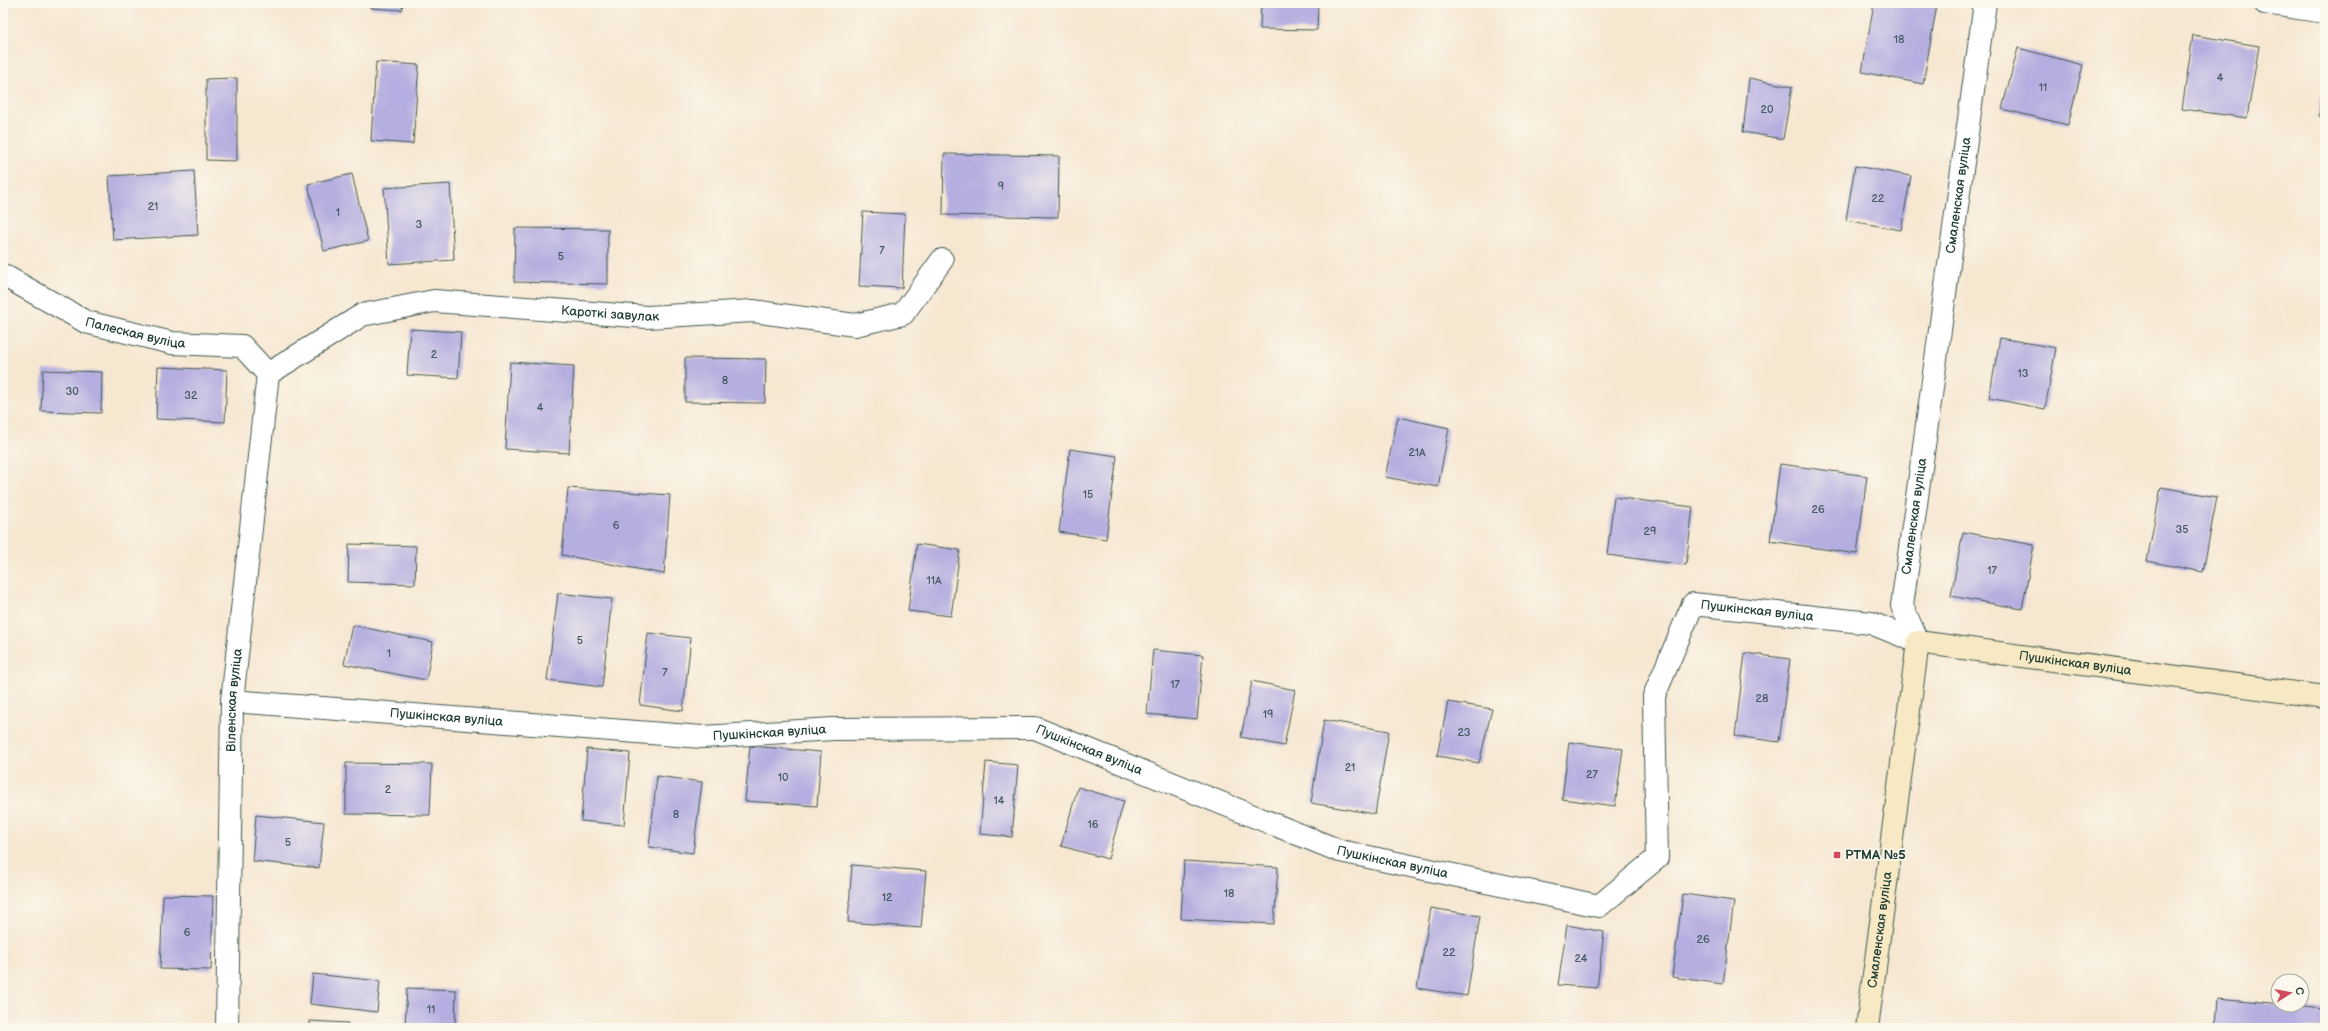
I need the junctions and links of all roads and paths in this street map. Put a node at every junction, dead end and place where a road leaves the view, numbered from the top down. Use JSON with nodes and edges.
{"nodes":[{"id":1,"x":1985,"y":3,"type":"edge"},
{"id":2,"x":2265,"y":3,"type":"edge"},
{"id":3,"x":2325,"y":12,"type":"edge"},
{"id":4,"x":942,"y":260,"type":"dead end"},
{"id":5,"x":3,"y":275,"type":"edge"},
{"id":6,"x":268,"y":374,"type":"junction"},
{"id":7,"x":1918,"y":642,"type":"junction"},
{"id":8,"x":2325,"y":698,"type":"edge"},
{"id":9,"x":232,"y":701,"type":"junction"},
{"id":10,"x":228,"y":1028,"type":"edge"},
{"id":11,"x":1867,"y":1028,"type":"edge"}],
"edges":[{"from":1,"to":7,"type":"street","name":"Смаленская вуліца"},
{"from":2,"to":3,"type":"street"},
{"from":4,"to":6,"type":"street","name":"Кароткі завулак"},
{"from":5,"to":6,"type":"street","name":"Палеская вуліца"},
{"from":6,"to":9,"type":"street","name":"Віленская вуліца"},
{"from":7,"to":8,"type":"street","name":"Пушкінская вуліца"},
{"from":7,"to":9,"type":"street","name":"Пушкінская вуліца"},
{"from":7,"to":11,"type":"street","name":"Смаленская вуліца"},
{"from":9,"to":10,"type":"street","name":"Віленская вуліца"}]}
